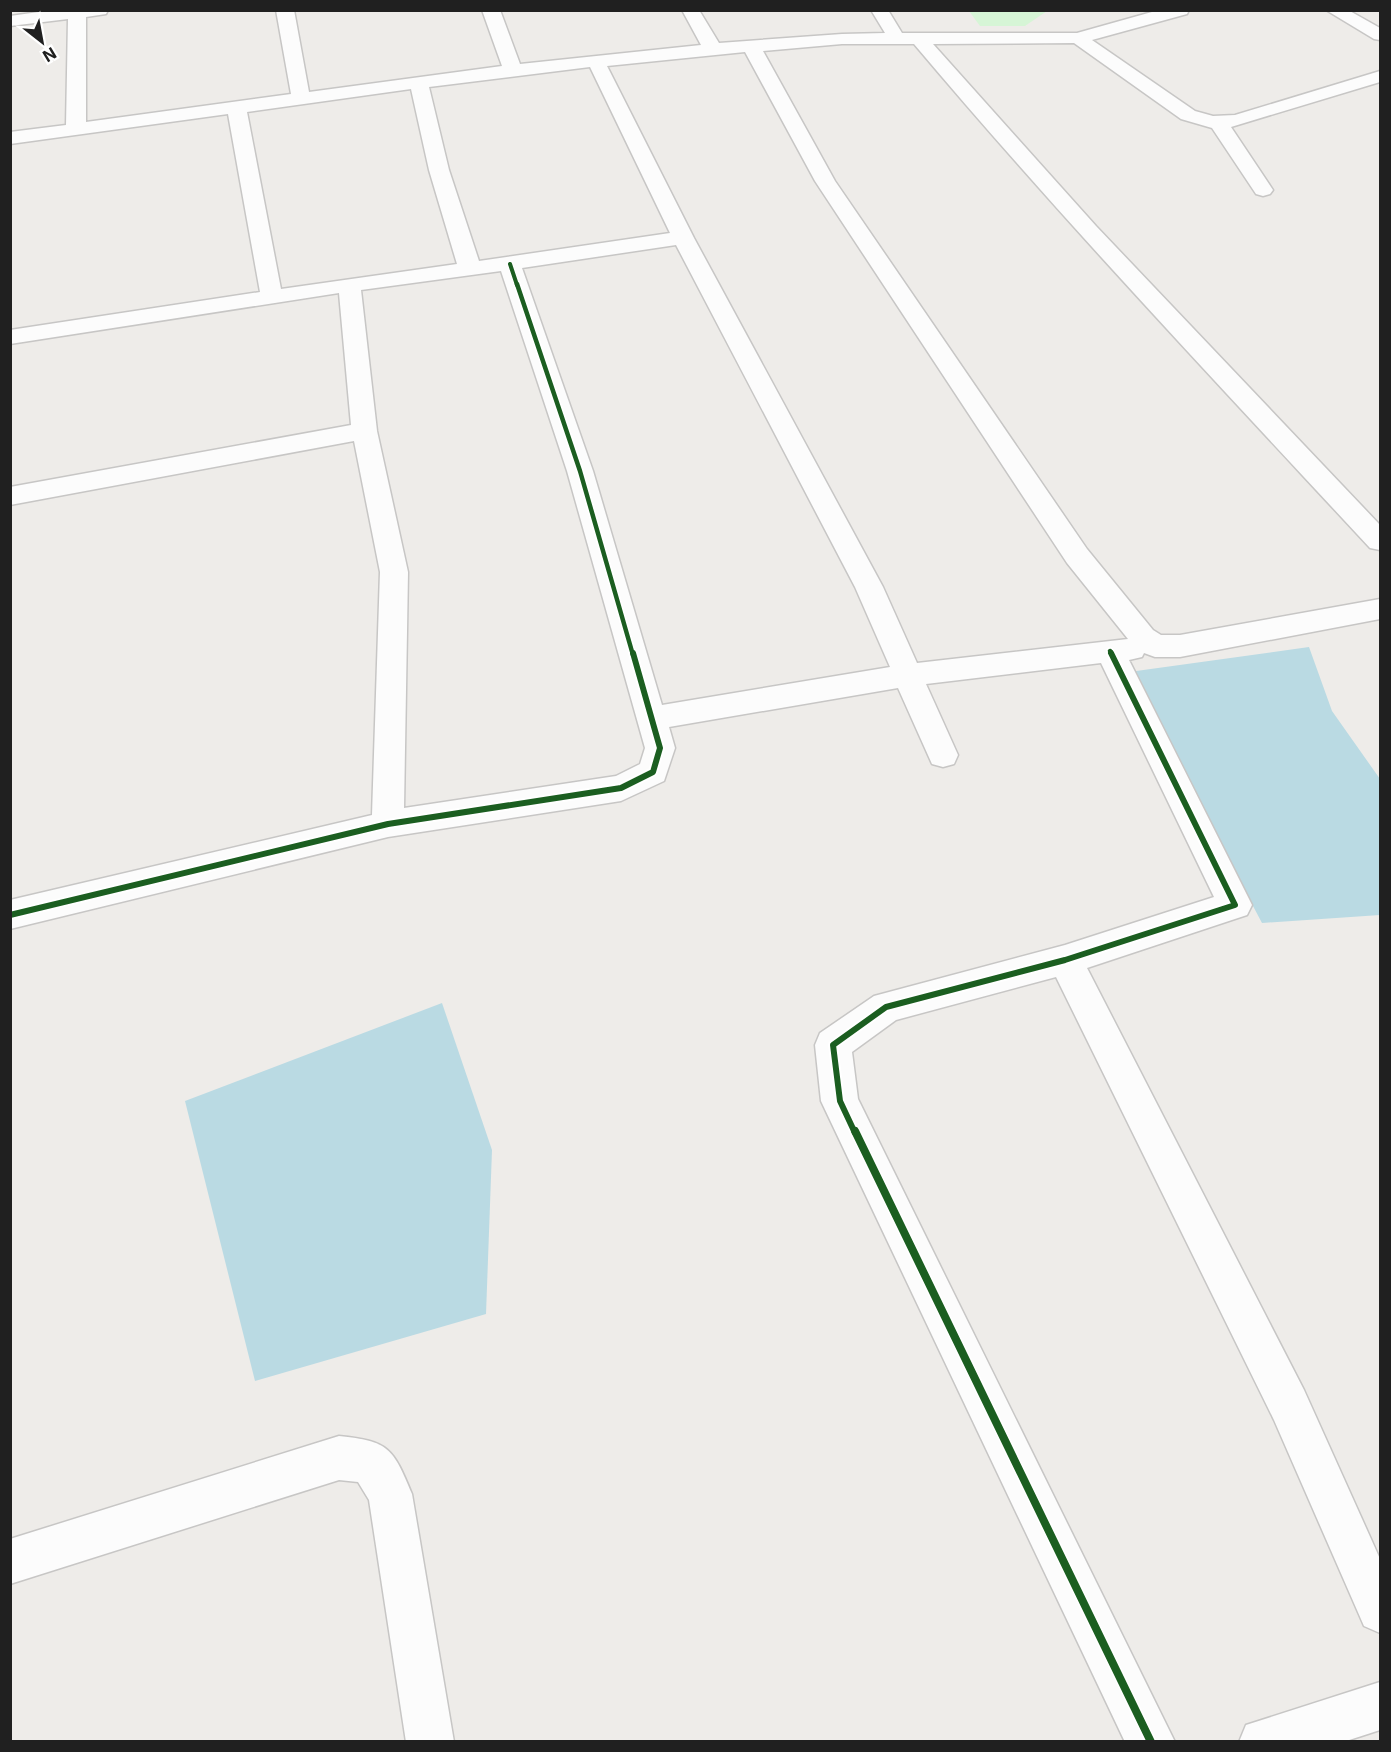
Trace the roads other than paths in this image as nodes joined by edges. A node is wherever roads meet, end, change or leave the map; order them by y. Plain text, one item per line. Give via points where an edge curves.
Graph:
1 (100, 10) edge
2 (285, 10) edge
3 (491, 10) edge
4 (690, 10) edge
5 (879, 10) edge
6 (1181, 10) edge
7 (1334, 10) edge
8 (76, 12) edge
9 (10, 21) edge
10 (1380, 35) edge
11 (1078, 38) junction
12 (908, 39) junction
13 (751, 46) junction
14 (713, 49) junction
15 (596, 61) junction
16 (513, 70) junction
17 (1380, 76) edge
18 (419, 83) junction
19 (301, 98) junction
20 (237, 108) junction
21 (1219, 124) junction
22 (76, 129) junction
23 (10, 138) edge
24 (1263, 190) dead end
25 (683, 238) junction
26 (510, 264) junction
27 (471, 269) junction
28 (349, 285) junction
29 (272, 298) junction
30 (10, 337) edge
31 (364, 431) junction
32 (10, 496) edge
33 (1380, 541) edge
34 (1380, 609) edge
35 (1155, 646) junction
36 (1110, 651) junction
37 (908, 675) junction
38 (651, 717) junction
39 (943, 754) dead end
40 (388, 824) junction
41 (10, 915) edge
42 (1065, 960) junction
43 (10, 1562) edge
44 (1380, 1611) edge
45 (1380, 1706) edge
46 (430, 1742) edge
47 (1151, 1742) edge
48 (1263, 1742) edge

1 - 8 street
2 - 19 street
3 - 16 street
4 - 14 street
5 - 12 street
6 - 11 street
7 - 10 street
8 - 9 street
8 - 22 street
11 - 12 street
11 - 21 street via 1188,115
12 - 13 street
12 - 33 street
13 - 14 street
13 - 35 street via 825,181 919,322 1077,556 1143,637
14 - 15 street
15 - 16 street
15 - 25 street
16 - 18 street
17 - 21 street
18 - 19 street
18 - 27 street via 439,170
19 - 20 street
20 - 22 street
20 - 29 street
21 - 24 street
22 - 23 street
25 - 26 street
25 - 37 street via 869,587
26 - 27 street
26 - 38 street via 580,471
27 - 28 street
28 - 29 street
28 - 31 street
29 - 30 street
31 - 32 street
31 - 40 street via 394,572
34 - 35 street via 1180,646
35 - 36 street
36 - 37 street
36 - 42 street via 1235,905
37 - 38 street
37 - 39 street
38 - 40 street via 660,748 653,772 621,788
40 - 41 street
42 - 44 street via 1289,1405
42 - 47 street via 886,1007 833,1044 840,1101
43 - 46 street via 339,1458 370,1461 390,1494
45 - 48 street

